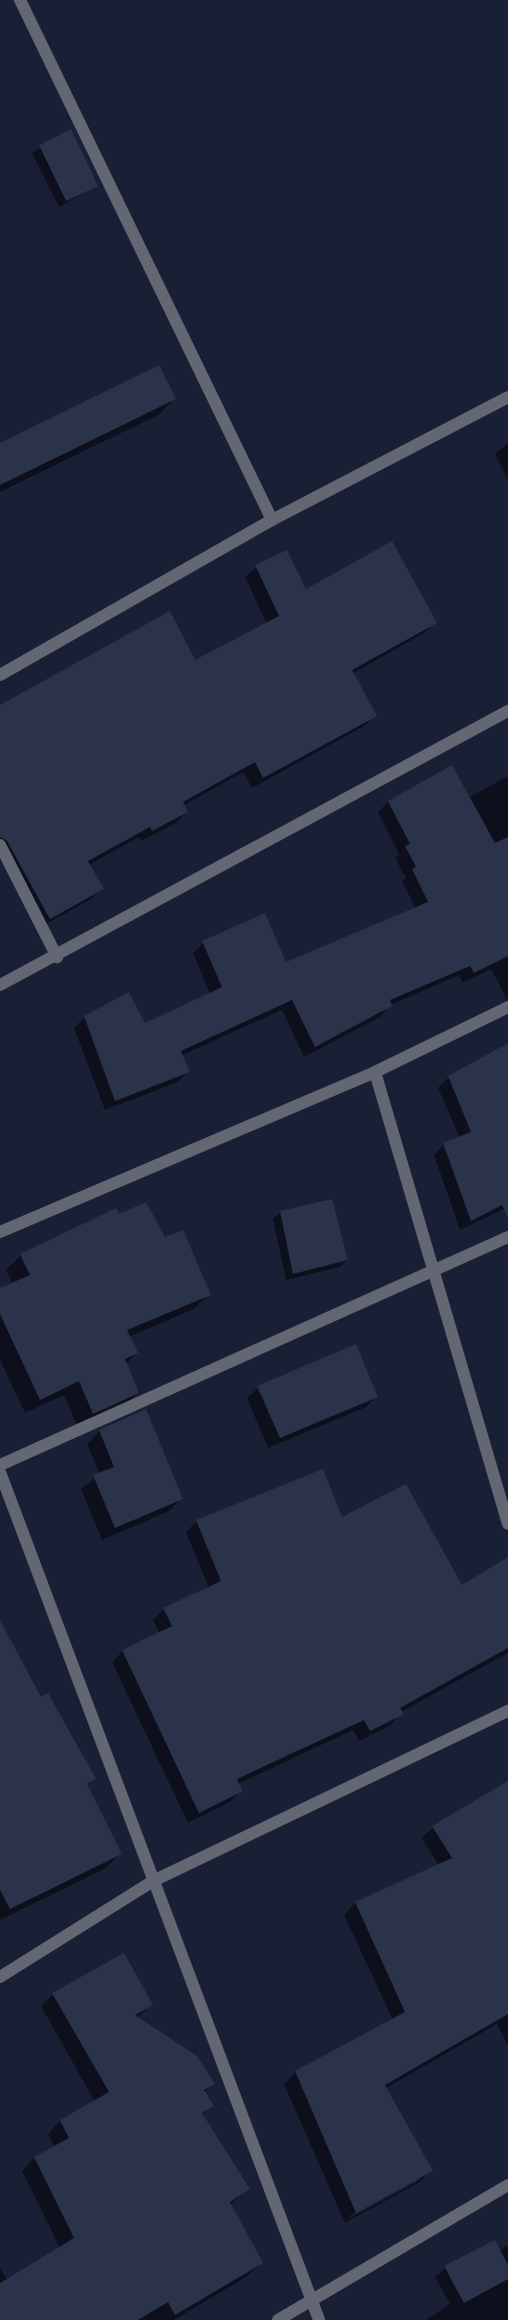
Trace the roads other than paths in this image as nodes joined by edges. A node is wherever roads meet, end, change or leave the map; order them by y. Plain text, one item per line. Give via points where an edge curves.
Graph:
1 (20, 0) edge
2 (508, 397) edge
3 (272, 520) junction
4 (0, 675) edge
5 (508, 711) edge
6 (0, 845) edge
7 (57, 957) junction
8 (0, 986) edge
9 (508, 1007) edge
10 (375, 1072) junction
11 (0, 1232) edge
12 (508, 1237) edge
13 (433, 1269) junction
14 (0, 1465) edge
15 (0, 1472) edge
16 (508, 1524) edge
17 (508, 1711) edge
18 (153, 1881) junction
19 (0, 1977) edge
20 (508, 2186) edge
21 (310, 2298) junction
22 (278, 2320) edge
23 (319, 2320) edge

1 - 3 street
2 - 3 street
3 - 4 street
5 - 7 street
6 - 7 street
7 - 8 street
9 - 10 street
10 - 11 street
10 - 13 street
12 - 13 street
13 - 14 street
13 - 16 street
15 - 18 street
17 - 18 street
18 - 19 street
18 - 21 street
20 - 21 street
21 - 22 street
21 - 23 street

